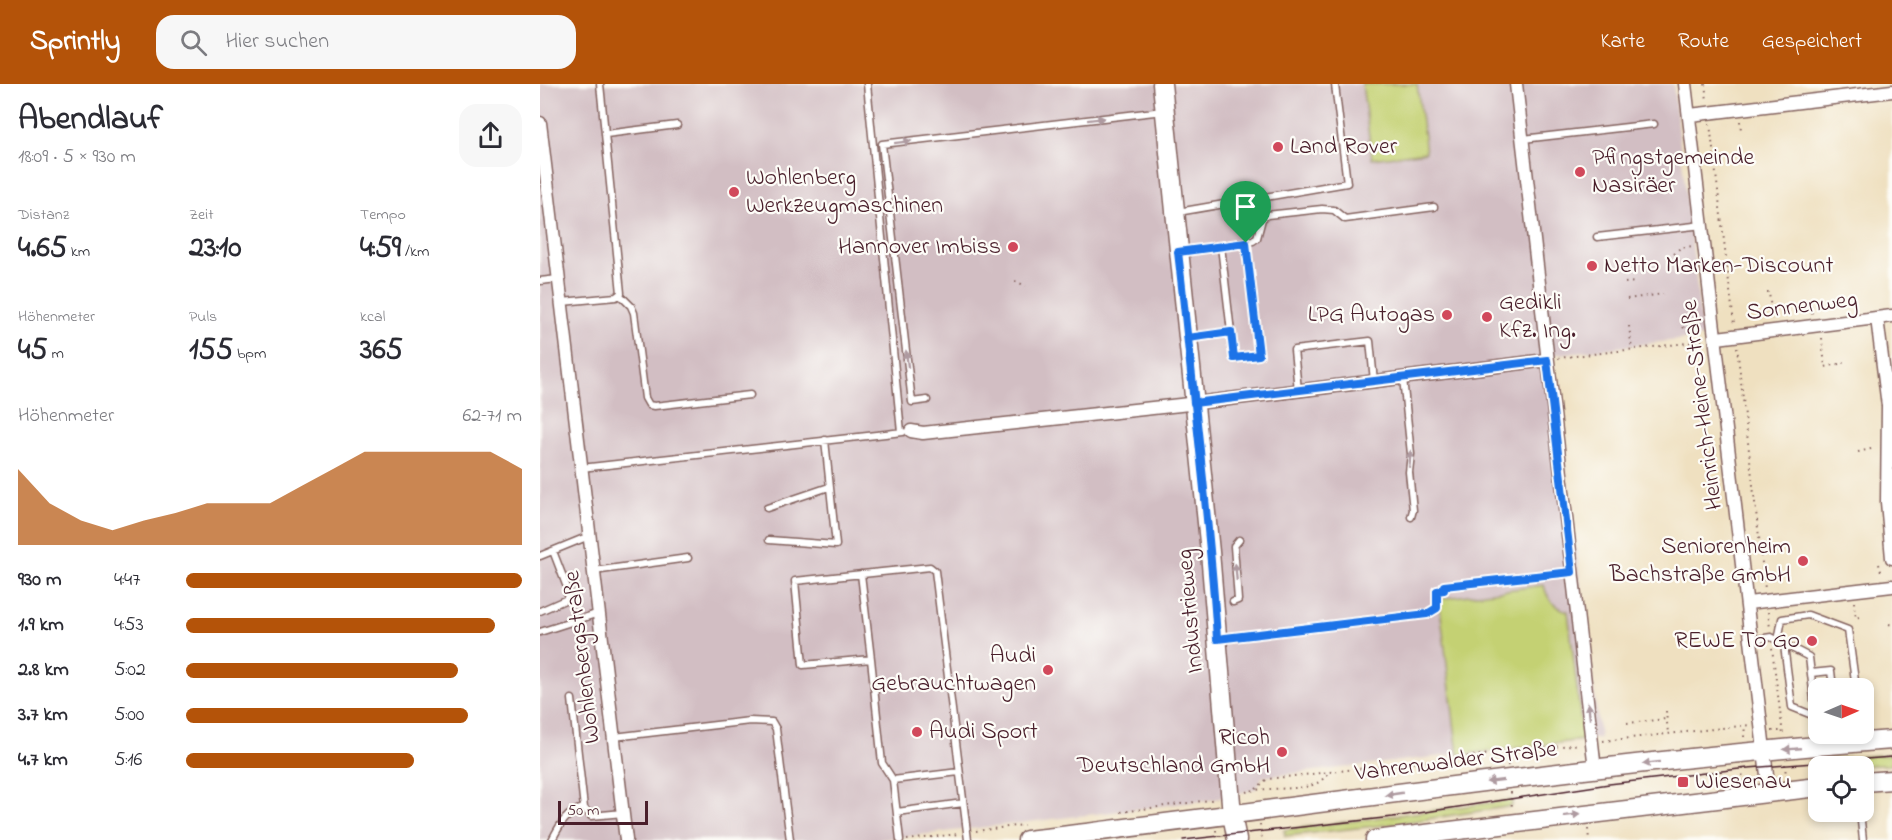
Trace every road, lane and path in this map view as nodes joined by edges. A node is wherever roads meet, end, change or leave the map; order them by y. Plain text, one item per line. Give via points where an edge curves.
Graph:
1 (600, 84) edge
2 (867, 84) edge
3 (1162, 84) edge
4 (1516, 84) edge
5 (1685, 84) edge
6 (1335, 85) edge
7 (1892, 91) edge
8 (1164, 111) junction
9 (1689, 115) junction
10 (1739, 117) dead end
11 (540, 123) edge
12 (677, 124) dead end
13 (1654, 124) dead end
14 (1741, 130) dead end
15 (606, 134) junction
16 (1523, 139) junction
17 (1434, 207) dead end
18 (1174, 212) junction
19 (1703, 225) junction
20 (1597, 237) dead end
21 (1246, 243) junction
22 (1698, 245) dead end
23 (1221, 246) junction
24 (1178, 252) junction
25 (1674, 254) dead end
26 (559, 279) junction
27 (1016, 280) dead end
28 (540, 281) edge
29 (1635, 282) dead end
30 (1625, 283) dead end
31 (1026, 286) dead end
32 (1767, 292) dead end
33 (1662, 294) dead end
34 (620, 295) junction
35 (1627, 299) dead end
36 (1854, 301) dead end
37 (561, 302) junction
38 (1811, 306) dead end
39 (1855, 311) dead end
40 (1812, 316) dead end
41 (1892, 316) edge
42 (1877, 318) junction
43 (1772, 320) dead end
44 (1629, 326) dead end
45 (1683, 327) dead end
46 (1231, 332) junction
47 (1188, 338) junction
48 (1822, 338) dead end
49 (1712, 340) junction
50 (1698, 342) junction
51 (1632, 350) junction
52 (1738, 359) dead end
53 (1547, 360) junction
54 (1720, 361) junction
55 (1844, 363) dead end
56 (1403, 377) junction
57 (1374, 381) junction
58 (1298, 390) junction
59 (750, 395) dead end
60 (927, 400) dead end
61 (1194, 403) junction
62 (906, 432) junction
63 (825, 440) junction
64 (1879, 448) dead end
65 (1858, 452) dead end
66 (581, 468) junction
67 (830, 487) junction
68 (767, 508) dead end
69 (1411, 517) dead end
70 (589, 535) junction
71 (769, 540) dead end
72 (1239, 540) dead end
73 (553, 551) junction
74 (540, 556) edge
75 (688, 558) dead end
76 (1892, 558) edge
77 (1879, 564) dead end
78 (1881, 570) dead end
79 (594, 571) junction
80 (861, 574) junction
81 (1573, 578) junction
82 (1892, 586) edge
83 (1854, 599) dead end
84 (1767, 601) junction
85 (1233, 602) dead end
86 (1748, 603) junction
87 (540, 611) edge
88 (598, 613) junction
89 (1427, 614) joint
90 (1858, 617) dead end
91 (540, 632) edge
92 (1771, 637) junction
93 (1217, 639) junction
94 (1753, 640) junction
95 (1778, 641) junction
96 (1784, 645) junction
97 (871, 659) junction
98 (1811, 673) junction
99 (1812, 678) edge
100 (1832, 678) edge
101 (1855, 678) edge
102 (572, 699) dead end
103 (1666, 711) dead end
104 (1808, 714) edge
105 (1666, 718) junction
106 (1626, 723) dead end
107 (1737, 727) dead end
108 (1668, 734) junction
109 (1874, 736) edge
110 (614, 737) junction
111 (1889, 741) edge
112 (1592, 743) junction
113 (1784, 750) junction
114 (1765, 752) junction
115 (1506, 753) junction
116 (1743, 765) dead end
117 (1595, 769) junction
118 (959, 772) junction
119 (1329, 774) junction
120 (1509, 779) junction
121 (893, 780) junction
122 (1892, 780) edge
123 (1742, 781) dead end
124 (1874, 781) edge
125 (1808, 788) edge
126 (1778, 791) junction
127 (963, 803) junction
128 (584, 808) junction
129 (897, 812) junction
130 (623, 813) junction
131 (1232, 815) junction
132 (1861, 822) edge
133 (1514, 823) junction
134 (1588, 832) dead end
135 (552, 840) edge
136 (626, 840) edge
137 (790, 840) edge
138 (900, 840) edge
139 (968, 840) edge
140 (1027, 840) edge
141 (1237, 840) edge
142 (1376, 840) edge
143 (1589, 840) edge
144 (1863, 840) edge

1 - 15 lane
2 - 62 lane
3 - 8 main road, Industrieweg
4 - 16 street
5 - 9 street, Heinrich-Heine-Straße
6 - 18 lane via 1347,183
7 - 9 street
8 - 18 main road, Industrieweg
60 -> 8 lane via 912,402 882,144
9 - 19 street, Heinrich-Heine-Straße
10 - 14 path
11 - 26 street, Wohlenbergstraße
12 - 15 lane
13 - 16 lane
15 - 34 lane
16 - 53 street
17 - 21 lane via 1345,219 1334,210 1322,209 1268,215 1262,219 1257,238
18 - 24 main road, Industrieweg
19 - 20 lane
19 - 49 street, Heinrich-Heine-Straße
21 - 23 lane
21 - 46 lane via 1259,355 1234,358
22 - 25 path via 1680,248
23 - 24 lane
23 - 46 lane
24 - 47 main road, Industrieweg
26 - 28 lane
26 - 37 street, Wohlenbergstraße
27 - 31 path
29 - 30 path
32 - 43 path
33 - 35 path
34 - 37 lane
34 - 59 lane via 634,313 649,405
36 - 39 path
37 - 66 street, Wohlenbergstraße
38 - 40 path
41 - 42 street, Sonnenweg
42 - 49 street, Sonnenweg
42 - 76 street via 1888,406 1887,502
44 - 51 path
45 - 50 path
46 - 47 lane
47 - 61 main road, Industrieweg
48 - 55 path via 1825,367
49 - 50 path
49 - 54 street, Heinrich-Heine-Straße
50 - 51 path
51 - 53 path
52 - 54 path
53 - 56 street
53 - 81 street
54 - 86 street, Heinrich-Heine-Straße
56 - 57 street
69 -> 56 lane via 1412,454
57 - 58 street
57 - 58 lane via 1370,341 1294,350
58 - 61 street
61 - 62 street
61 - 93 main road, Industrieweg
62 - 63 lane
63 - 66 lane
63 - 67 lane
64 - 65 path
66 - 70 street, Wohlenbergstraße
67 - 68 lane
67 - 71 lane via 836,545
70 - 73 lane
70 - 79 street, Wohlenbergstraße
85 -> 72 lane via 1238,600 1234,546
73 - 74 lane
73 - 87 lane via 568,590 567,599
75 - 79 lane
77 - 78 path
79 - 88 street, Wohlenbergstraße
80 - 97 lane
80 - 97 lane via 795,581 803,665
80 - 118 lane via 930,567 935,571
81 - 89 path via 1444,586 1444,590 1437,591 1437,608
112 -> 81 street
82 - 84 street
83 - 90 path
84 - 86 street
84 - 92 path
86 - 94 street, Heinrich-Heine-Straße
88 - 91 lane
88 - 110 street, Wohlenbergstraße
89 - 93 lane
92 - 94 lane
92 - 95 lane
92 - 113 path
93 - 131 main road, Industrieweg
94 - 114 street, Heinrich-Heine-Straße
95 - 96 lane
95 - 101 lane via 1782,619 1808,615 1848,630
96 - 98 lane via 1809,657
96 - 104 lane via 1792,708
97 - 121 lane via 882,763
98 - 99 lane
98 - 100 lane via 1831,671
102 - 128 lane
103 - 105 path
105 - 106 path
105 - 108 path
107 - 108 path
108 - 112 path
109 - 111 lane
110 - 130 street, Wohlenbergstraße
110 - 137 lane via 750,721 772,722
111 -> 113 main road, Vahrenwalder Straße
112 - 115 path
112 - 117 street
113 - 114 main road, Vahrenwalder Straße
113 - 126 path
114 -> 117 main road, Vahrenwalder Straße
114 - 126 street, Heinrich-Heine-Straße
115 - 119 path
115 - 120 path
116 - 123 path
117 - 120 main road, Vahrenwalder Straße
118 - 121 lane
118 - 127 lane
119 - 119 path via 1316,784 1256,789 1267,779 1322,771
120 -> 131 main road, Vahrenwalder Straße
120 - 133 path
121 - 129 lane
122 - 124 main road
125 - 126 main road
133 -> 126 main road
127 - 129 lane
127 - 139 lane
128 - 130 lane via 591,816
128 - 135 lane via 571,812
129 - 138 lane
130 - 136 street, Wohlenbergstraße
131 - 140 main road, Vahrenwalder Straße
131 - 141 main road, Industrieweg
132 - 144 lane
133 - 142 main road
134 - 143 path

